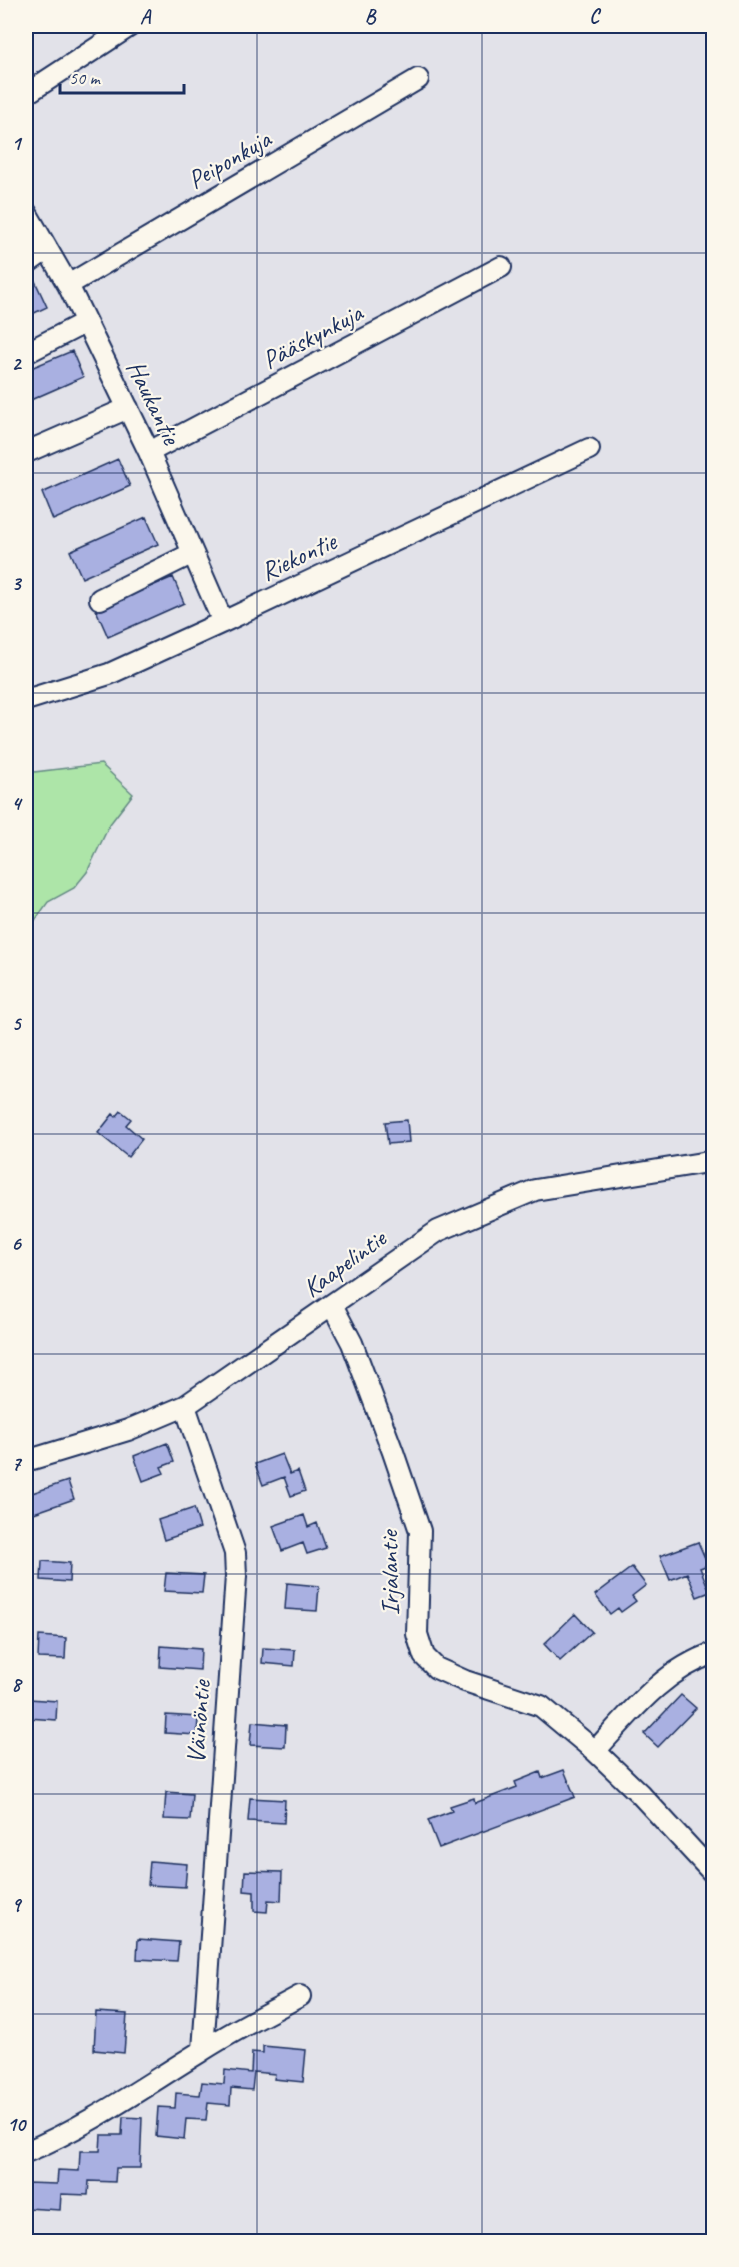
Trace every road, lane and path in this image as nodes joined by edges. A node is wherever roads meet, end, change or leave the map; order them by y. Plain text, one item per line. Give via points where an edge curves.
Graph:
1 (130, 26) edge
2 (418, 79) dead end
3 (26, 94) edge
4 (26, 212) edge
5 (47, 249) junction
6 (26, 264) edge
7 (501, 267) dead end
8 (68, 285) junction
9 (86, 322) junction
10 (26, 353) edge
11 (128, 408) junction
12 (589, 448) dead end
13 (29, 451) dead end
14 (149, 452) junction
15 (193, 553) junction
16 (100, 599) dead end
17 (223, 622) junction
18 (26, 700) edge
19 (714, 1161) edge
20 (332, 1305) junction
21 (185, 1406) junction
22 (26, 1461) edge
23 (714, 1653) edge
24 (595, 1751) junction
25 (714, 1874) edge
26 (300, 1996) dead end
27 (203, 2050) junction
28 (26, 2152) edge

1 - 3 street
2 - 8 street, Peiponkuja
4 - 5 street, Haukantie
5 - 6 street
5 - 8 street, Haukantie
7 - 14 street, Pääskynkuja
8 - 9 street, Haukantie
9 - 10 street
9 - 11 street, Haukantie
11 - 13 street
11 - 14 street, Haukantie
12 - 17 street, Riekontie
14 - 15 street, Haukantie
15 - 16 street
15 - 17 street, Haukantie
17 - 18 street, Riekontie via 109,674
19 - 20 street, Kaapelintie via 535,1190 438,1231
20 - 21 street, Kaapelintie
20 - 24 street, Irjalantie via 352,1343 420,1530 417,1634 424,1656 436,1668 465,1682 541,1706
21 - 22 street, Kaapelintie via 128,1430
21 - 27 street, Väinöntie via 235,1553
23 - 24 street via 663,1680
24 - 25 street, Irjalantie
26 - 27 street
27 - 28 street via 130,2097

